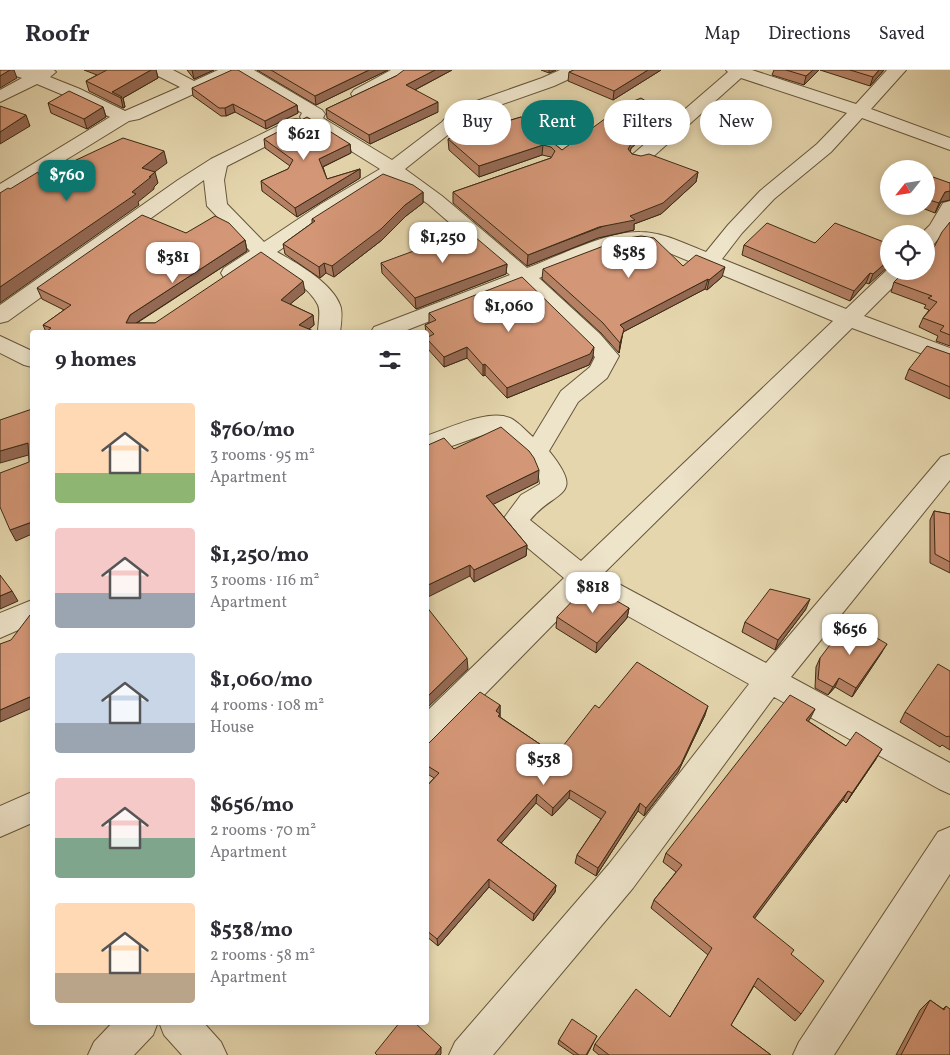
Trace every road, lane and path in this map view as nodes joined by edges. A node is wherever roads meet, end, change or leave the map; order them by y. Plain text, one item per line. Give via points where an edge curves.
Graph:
1 (16, 70) edge
2 (160, 70) edge
3 (232, 70) edge
4 (242, 70) edge
5 (404, 70) edge
6 (574, 70) edge
7 (738, 70) edge
8 (897, 70) edge
9 (43, 74) edge
10 (193, 87) junction
11 (0, 97) edge
12 (326, 110) junction
13 (860, 111) junction
14 (123, 117) junction
15 (950, 144) edge
16 (639, 160) edge
17 (218, 163) junction
18 (393, 169) junction
19 (0, 192) edge
20 (950, 207) edge
21 (935, 231) edge
22 (264, 253) junction
23 (710, 261) junction
24 (524, 276) junction
25 (888, 280) edge
26 (214, 285) edge
27 (0, 316) edge
28 (847, 318) junction
29 (330, 330) edge
30 (387, 330) edge
31 (0, 343) edge
32 (950, 356) edge
33 (30, 359) edge
34 (429, 445) edge
35 (535, 452) junction
36 (950, 463) edge
37 (582, 577) junction
38 (30, 613) edge
39 (0, 626) edge
40 (769, 681) junction
41 (429, 730) edge
42 (950, 779) edge
43 (30, 808) edge
44 (0, 822) edge
45 (950, 843) edge
46 (137, 1025) edge
47 (180, 1025) edge
48 (107, 1055) edge
49 (208, 1055) edge
50 (468, 1055) edge
51 (812, 1055) edge

1 - 9 street
2 - 10 street
3 - 10 street
4 - 12 street
5 - 12 street
6 - 18 street via 471,109
7 - 13 street
7 - 16 street
8 - 13 street
9 - 11 street
9 - 14 street
10 - 14 street via 133,116
12 - 17 street
12 - 18 street
13 - 15 street
13 - 23 street via 824,148 767,195 735,228
14 - 19 street
17 - 22 street via 214,180 217,206
17 - 27 street
18 - 22 street via 328,208
18 - 24 street via 444,197
20 - 21 street
22 - 26 street
22 - 29 street via 316,287 330,306
23 - 24 street via 660,241 640,238 616,241
23 - 28 street
24 - 30 street
24 - 35 street via 607,356 599,372 569,397
25 - 28 street
28 - 32 street
28 - 37 street
31 - 33 street
34 - 35 street via 484,425 503,425
35 - 37 street via 553,474 553,488 530,502 514,522
36 - 40 street
37 - 40 street
37 - 41 street
38 - 39 street
40 - 42 street
40 - 50 street via 621,876
43 - 44 street
45 - 51 street
46 - 48 street
47 - 49 street

